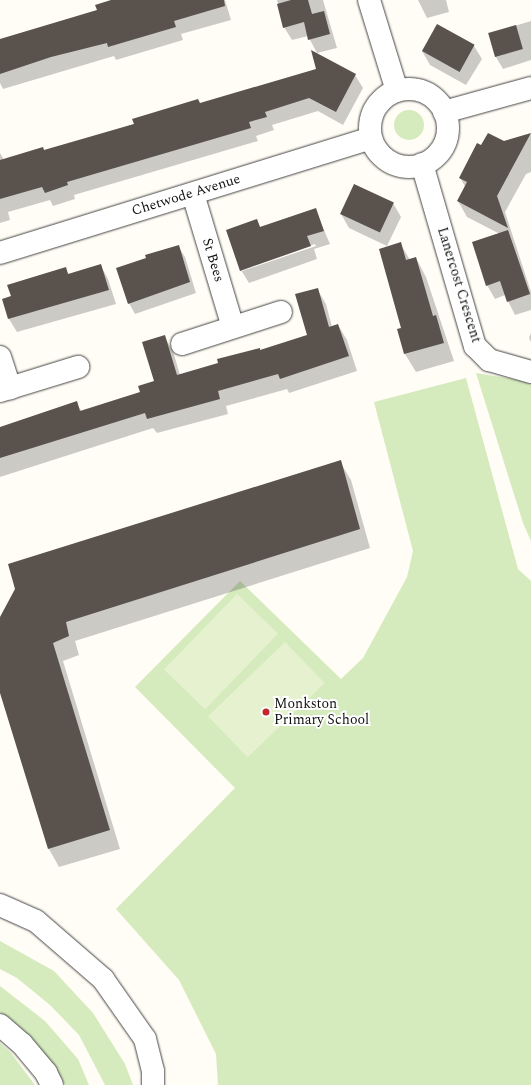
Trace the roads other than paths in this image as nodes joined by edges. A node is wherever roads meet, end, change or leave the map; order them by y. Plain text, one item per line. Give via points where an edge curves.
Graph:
1 (369, 0) edge
2 (531, 88) edge
3 (397, 91) junction
4 (444, 112) junction
5 (371, 138) junction
6 (422, 164) junction
7 (193, 194) junction
8 (0, 253) edge
9 (281, 312) dead end
10 (234, 327) junction
11 (182, 344) dead end
12 (0, 357) edge
13 (78, 367) dead end
14 (531, 372) edge
15 (5, 389) edge
16 (0, 905) edge
17 (0, 1025) edge
18 (52, 1085) edge
19 (153, 1085) edge

1 - 3 street
2 - 4 street
3 - 4 street via 408,89 430,95
3 - 5 street via 378,104 372,114
4 - 6 street via 447,124 446,137 433,158
5 - 6 street via 385,159 397,165 410,167
5 - 7 street, Chetwode Avenue
6 - 14 street, Lanercost Crescent via 475,346 489,360 506,367
7 - 8 street, Chetwode Avenue
7 - 10 street, St Bees
9 - 10 street
10 - 11 street
12 - 15 street
13 - 15 street
16 - 19 street via 36,921 103,979 145,1038 153,1071
17 - 18 street via 22,1044 46,1073

